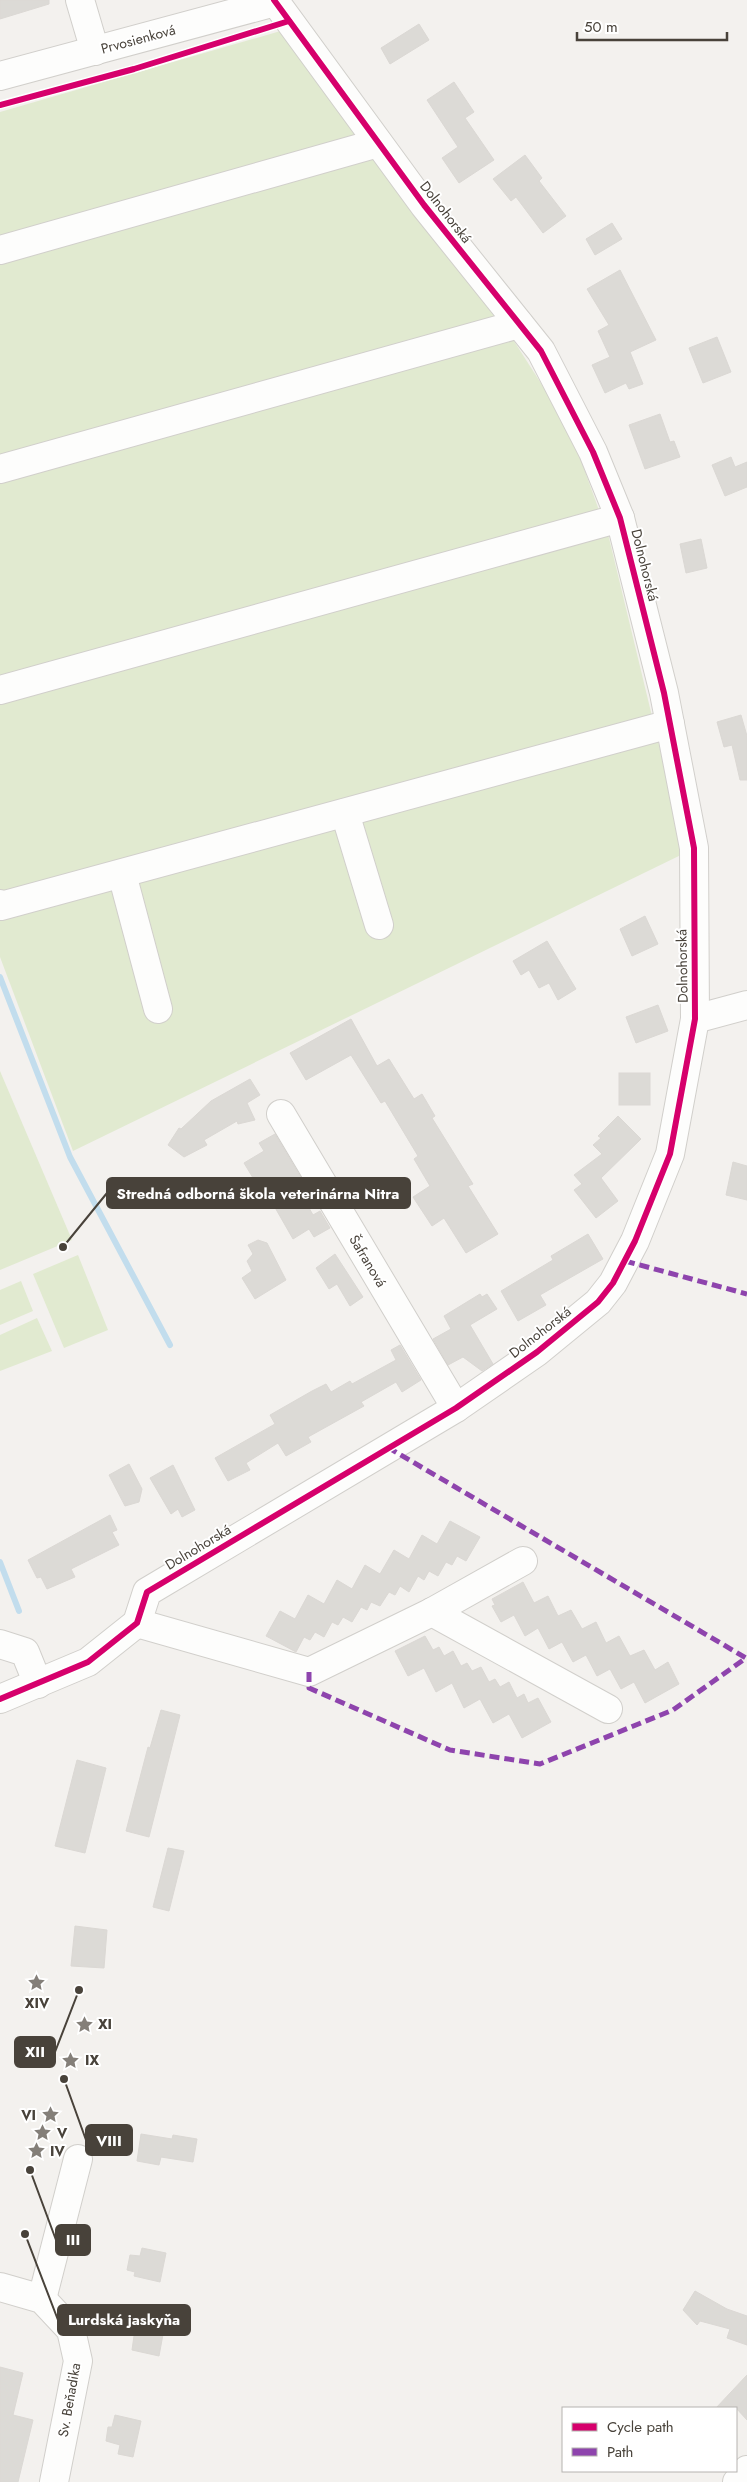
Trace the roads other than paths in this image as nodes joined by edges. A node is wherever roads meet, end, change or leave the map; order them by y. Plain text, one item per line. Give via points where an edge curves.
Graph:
1 (80, 0) edge
2 (275, 1) edge
3 (95, 51) junction
4 (0, 76) edge
5 (378, 143) junction
6 (0, 250) edge
7 (519, 324) junction
8 (0, 470) edge
9 (620, 518) junction
10 (0, 690) edge
11 (670, 724) junction
12 (345, 813) junction
13 (122, 874) junction
14 (0, 904) edge
15 (380, 925) dead end
16 (747, 1005) edge
17 (158, 1010) dead end
18 (695, 1019) junction
19 (281, 1114) dead end
20 (456, 1408) junction
21 (523, 1561) dead end
22 (432, 1612) junction
23 (137, 1623) junction
24 (0, 1644) edge
25 (38, 1684) junction
26 (0, 1699) edge
27 (608, 1709) dead end
28 (78, 2159) dead end
29 (0, 2287) edge
30 (42, 2299) junction
31 (747, 2470) edge
32 (54, 2482) edge
33 (737, 2482) edge

1 - 3 street
2 - 3 street, Prvosienková
2 - 5 street, Dolnohorská
3 - 4 street, Prvosienková
5 - 6 street
5 - 7 street, Dolnohorská
7 - 8 street
7 - 9 street, Dolnohorská via 541,351 592,452
9 - 10 street
9 - 11 street, Dolnohorská
11 - 12 street
11 - 18 street, Dolnohorská via 694,848
12 - 13 street
12 - 15 street
13 - 14 street
13 - 17 street
16 - 18 street
18 - 20 street, Dolnohorská via 670,1154 635,1241 613,1283 598,1302 537,1352
19 - 20 street, Šafranová
20 - 23 street, Dolnohorská via 147,1592
21 - 22 street
22 - 23 street via 309,1672
22 - 27 street
23 - 25 street via 88,1662
24 - 25 street via 25,1652
25 - 26 street
28 - 30 street
29 - 30 street, Sv. Beňadika
30 - 32 street, Sv. Beňadika via 72,2330 78,2361
31 - 33 street

